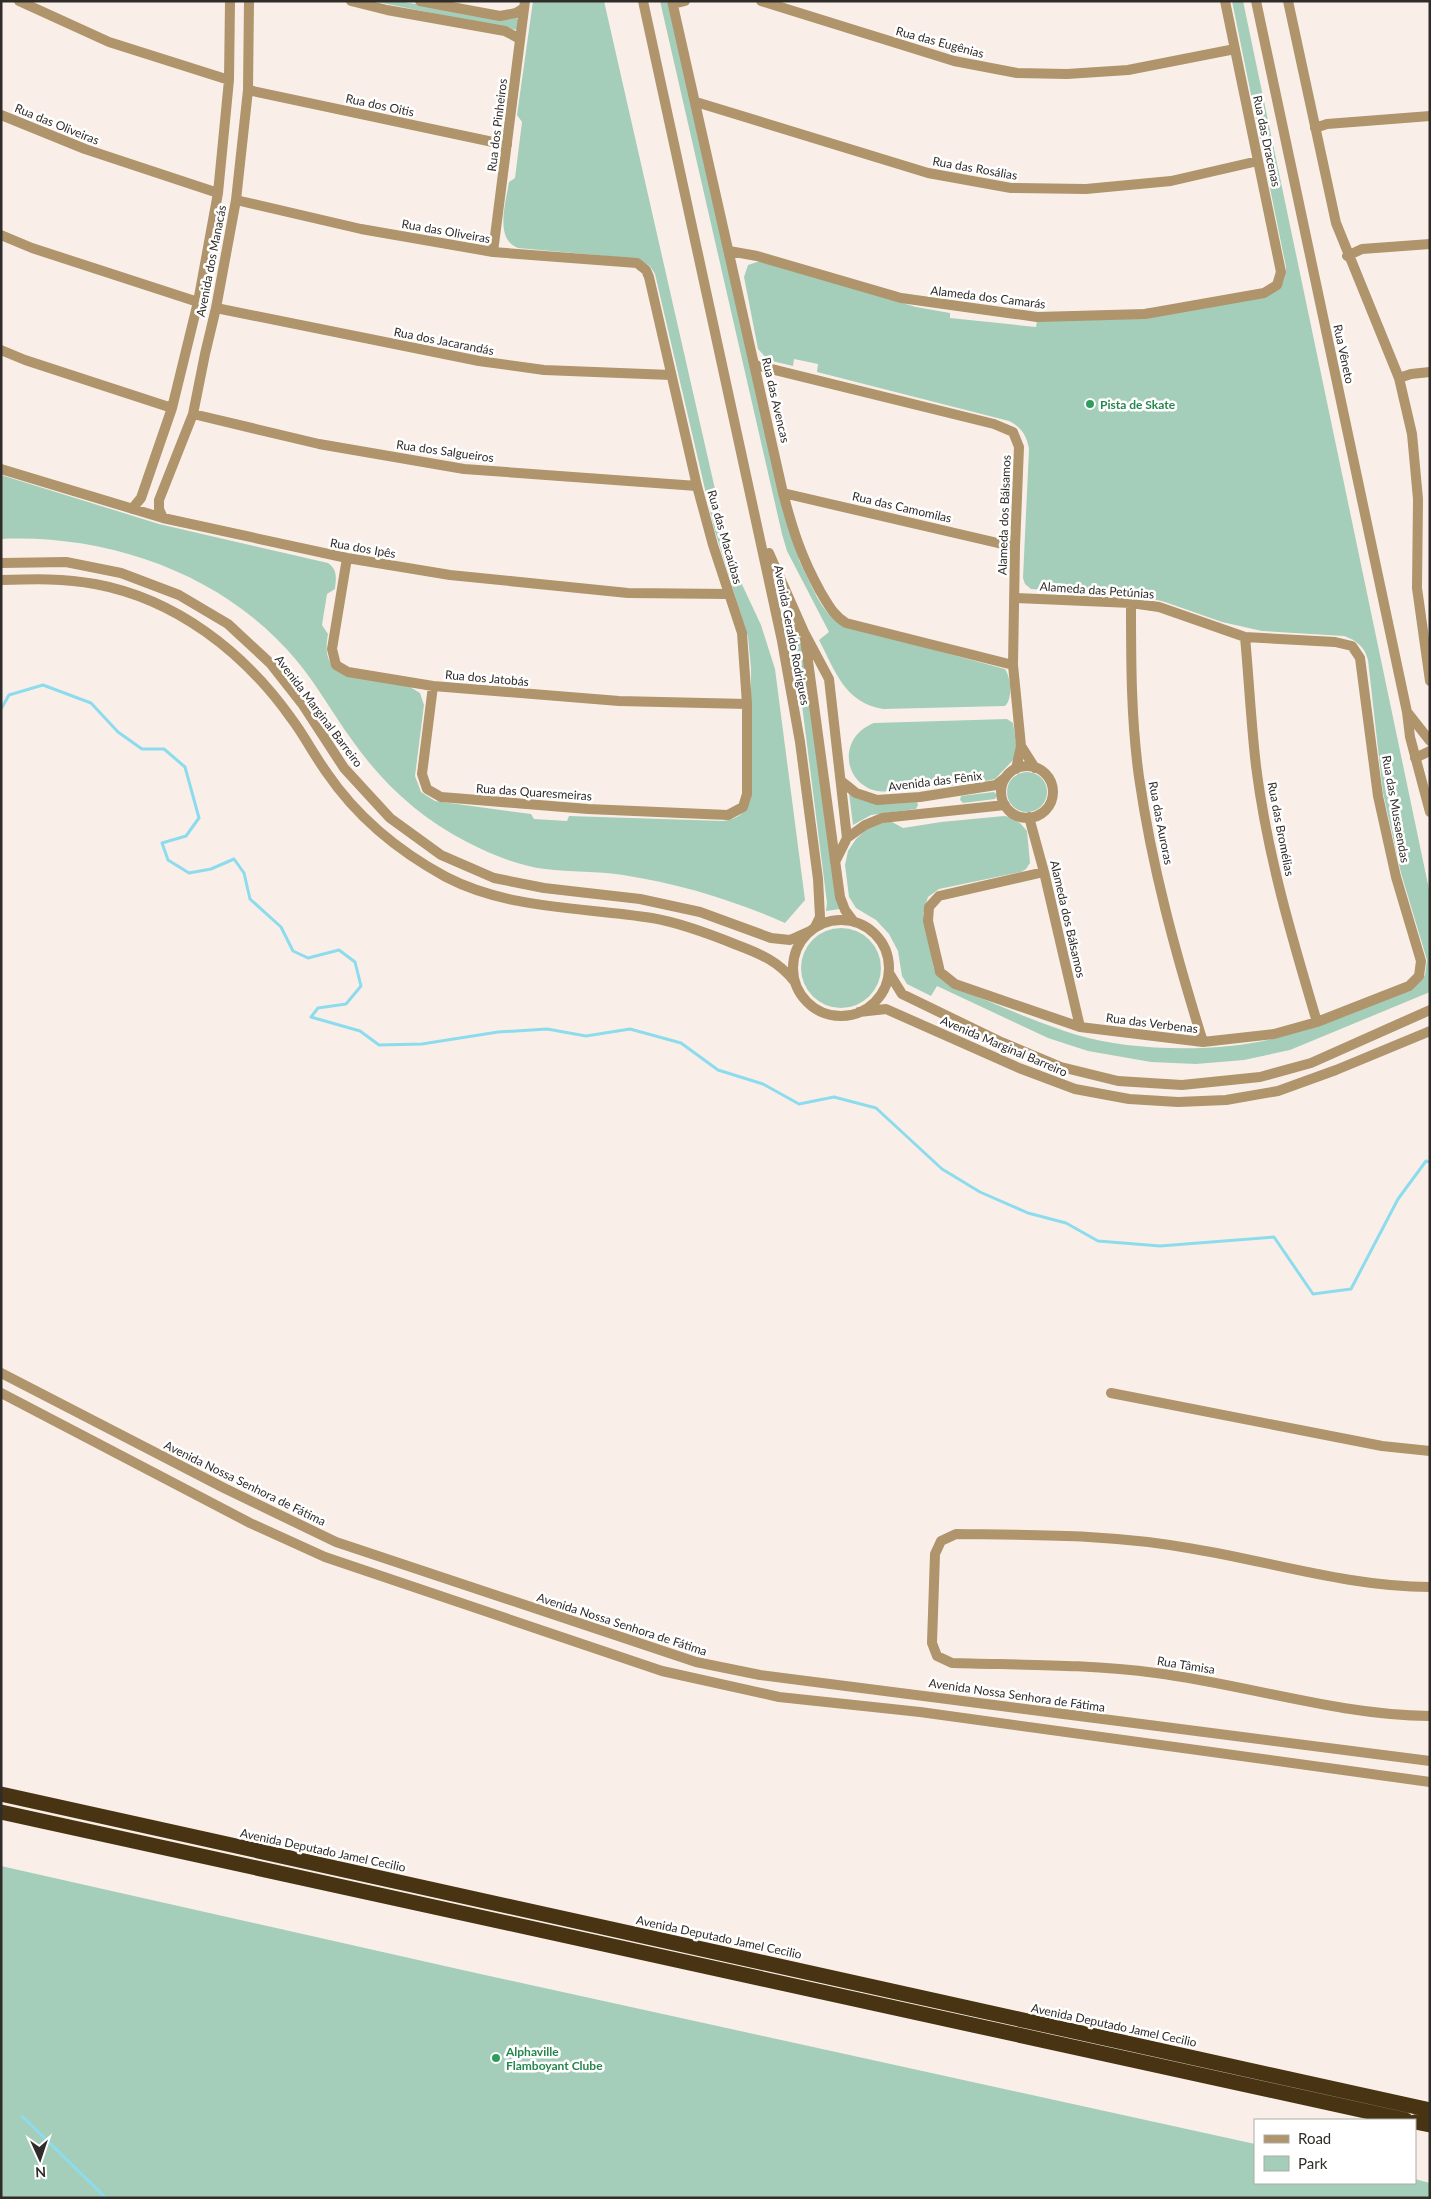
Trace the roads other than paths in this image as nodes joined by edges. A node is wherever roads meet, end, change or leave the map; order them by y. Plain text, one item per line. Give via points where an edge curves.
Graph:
1 (19, 1) edge
2 (230, 1) edge
3 (250, 1) edge
4 (351, 1) edge
5 (420, 1) edge
6 (643, 1) edge
7 (685, 1) edge
8 (761, 1) edge
9 (1225, 1) edge
10 (1256, 1) edge
11 (1288, 1) edge
12 (672, 3) edge
13 (524, 5) edge
14 (520, 39) junction
15 (1235, 50) junction
16 (229, 80) junction
17 (248, 90) junction
18 (696, 102) junction
19 (1, 114) edge
20 (1430, 116) edge
21 (1314, 128) junction
22 (224, 134) junction
23 (242, 138) junction
24 (507, 145) junction
25 (1258, 161) junction
26 (218, 194) junction
27 (236, 200) junction
28 (1, 235) edge
29 (1430, 244) edge
30 (208, 248) junction
31 (729, 251) junction
32 (226, 252) junction
33 (493, 252) junction
34 (1347, 256) junction
35 (649, 277) joint
36 (1277, 285) joint
37 (198, 302) junction
38 (216, 308) junction
39 (1, 350) edge
40 (186, 351) junction
41 (205, 354) junction
42 (755, 365) junction
43 (1430, 372) edge
44 (671, 375) junction
45 (1398, 378) junction
46 (172, 408) junction
47 (193, 414) junction
48 (1, 469) edge
49 (697, 486) junction
50 (784, 493) junction
51 (751, 494) junction
52 (1418, 499) junction
53 (1430, 499) edge
54 (132, 509) junction
55 (163, 518) junction
56 (1015, 547) junction
57 (346, 558) junction
58 (1, 562) edge
59 (1, 580) edge
60 (729, 594) junction
61 (1014, 598) junction
62 (1130, 603) junction
63 (1425, 628) edge
64 (804, 632) junction
65 (1245, 637) junction
66 (782, 642) junction
67 (1352, 646) joint
68 (1013, 665) junction
69 (1430, 681) edge
70 (433, 686) junction
71 (747, 704) junction
72 (1407, 712) junction
73 (1430, 741) edge
74 (1021, 746) junction
75 (1430, 751) edge
76 (1415, 758) junction
77 (1035, 768) junction
78 (1016, 769) junction
79 (1005, 778) junction
80 (841, 781) junction
81 (956, 792) junction
82 (920, 797) junction
83 (1005, 805) junction
84 (743, 806) joint
85 (958, 810) junction
86 (1430, 812) edge
87 (922, 814) junction
88 (1029, 818) junction
89 (847, 838) junction
90 (835, 862) junction
91 (1044, 872) junction
92 (854, 922) junction
93 (812, 929) junction
94 (889, 973) junction
95 (1418, 976) joint
96 (795, 982) junction
97 (1430, 1010) edge
98 (859, 1012) junction
99 (1317, 1022) junction
100 (1080, 1026) junction
101 (1430, 1031) edge
102 (1203, 1042) junction
103 (1, 1373) edge
104 (1, 1393) edge
105 (1111, 1393) dead end
106 (1430, 1451) edge
107 (170, 1460) junction
108 (162, 1476) junction
109 (1430, 1587) edge
110 (1430, 1716) edge
111 (1430, 1761) edge
112 (1430, 1782) edge
113 (1, 1794) edge
114 (1, 1812) edge
115 (1430, 2110) edge
116 (1401, 2119) edge
117 (1416, 2122) edge
118 (1430, 2125) edge

1 - 16 street via 109,42
2 - 16 street, Avenida dos Manacás
3 - 17 street, Avenida dos Manacás
4 - 14 street via 505,31
5 - 13 street via 500,16 516,14
6 - 51 street
7 - 12 street
8 - 15 street, Rua das Eugênias via 954,62 1017,73 1128,70
9 - 15 street, Rua das Dracenas
10 - 72 street, Rua Vêneto
11 - 21 street
12 - 18 street, Rua das Avencas
13 - 14 street, Rua dos Pinheiros
14 - 24 street, Rua dos Pinheiros
15 - 25 street, Rua das Dracenas
16 - 22 street, Avenida dos Manacás
17 - 23 street, Avenida dos Manacás
17 - 24 street, Rua dos Oitis
18 - 25 street, Rua das Rosálias via 928,173 1011,188 1086,189 1171,181
18 - 31 street, Rua das Avencas
19 - 26 street, Rua das Oliveiras via 85,149
20 - 21 street via 1327,124
21 - 34 street via 1336,224
22 - 23 street via 232,140
22 - 26 street, Avenida dos Manacás
23 - 27 street, Avenida dos Manacás
24 - 33 street, Rua dos Pinheiros
25 - 36 street, Rua das Dracenas via 1281,272
26 - 30 street, Avenida dos Manacás
27 - 32 street, Avenida dos Manacás
27 - 33 street, Rua das Oliveiras via 361,229
28 - 37 street
29 - 34 street via 1362,249
30 - 32 street via 217,247
30 - 37 street, Avenida dos Manacás
31 - 36 street, Alameda dos Camarás via 757,256 901,298 1037,317 1146,314 1264,293
31 - 42 street, Rua das Avencas
32 - 38 street, Avenida dos Manacás
33 - 35 street, Rua das Oliveiras via 637,263
34 - 45 street
35 - 44 street, Rua das Macaúbas
37 - 40 street, Avenida dos Manacás
38 - 41 street, Avenida dos Manacás
38 - 44 street, Rua dos Jacarandás via 479,361 544,370
39 - 46 street
40 - 41 street via 194,356
40 - 46 street, Avenida dos Manacás
41 - 47 street, Avenida dos Manacás
42 - 50 street, Rua das Avencas
42 - 56 street, Alameda dos Bálsamos via 994,424 1013,432 1020,448
43 - 45 street
44 - 49 street, Rua das Macaúbas
45 - 52 street via 1412,434
46 - 54 street, Avenida dos Manacás via 141,498
47 - 49 street, Rua dos Salgueiros via 319,444 464,469
47 - 55 street, Avenida dos Manacás via 159,500
48 - 54 street, Rua dos Ipês
49 - 60 street, Rua das Macaúbas
50 - 56 street, Rua das Camomilas
50 - 68 street, Rua das Avencas via 804,562 834,616 846,623
51 - 64 street, Avenida Geraldo Rodrigues via 772,562
51 - 66 street, Avenida Geraldo Rodrigues
52 - 53 street
52 - 63 street via 1417,588
54 - 55 street, Rua dos Ipês
55 - 57 street, Rua dos Ipês
56 - 61 street, Alameda dos Bálsamos
57 - 60 street, Rua dos Ipês via 450,575 628,593
57 - 70 street, Rua dos Jatobás via 332,649 336,665 348,672
58 - 93 street, Avenida Marginal Barreiro via 66,562 121,573 179,595 228,624 270,663 303,705 344,768 390,818 441,855 494,878 544,888 640,899 700,912 771,938 790,940
59 - 96 street via 52,579 133,593 220,640 261,680 292,718 328,775 361,814 406,854 448,878 495,896 546,907 654,919 711,934 762,955 784,968
60 - 71 street, Rua das Macaúbas via 742,633
61 - 62 street, Alameda das Petúnias
61 - 68 street, Alameda dos Bálsamos
62 - 65 street, Alameda das Petúnias via 1159,607
62 - 102 street, Rua das Auroras via 1131,690 1139,777 1172,942
63 - 69 street
64 - 66 street via 792,630
64 - 80 street, Avenida Geraldo Rodrigues via 829,679
64 - 90 street, Avenida Geraldo Rodrigues
65 - 67 street, Alameda das Petúnias via 1335,642
65 - 99 street, Rua das Bromélias via 1256,767 1269,840 1285,913
66 - 93 street, Avenida Geraldo Rodrigues via 800,742 818,879 820,917
67 - 95 street, Rua das Mussaendas via 1360,658 1378,796 1396,877 1421,961
68 - 74 street, Alameda dos Bálsamos
70 - 71 street, Rua dos Jatobás via 619,701
70 - 84 street, Rua das Quaresmeiras via 422,774 428,789 441,797 588,809 728,815
71 - 84 street, Rua das Macaúbas via 747,794
72 - 73 street, Rua Vêneto
72 - 76 street, Rua Vêneto
74 - 77 street, Alameda dos Bálsamos
74 - 78 street, Alameda dos Bálsamos
75 - 76 street
76 - 86 street, Rua Vêneto
77 - 78 street
77 - 88 street, Alameda dos Bálsamos via 1051,782 1052,797 1044,811
78 - 79 street
79 - 81 street, Avenida das Fênix via 996,785
79 - 83 street via 1001,792
80 - 82 street, Avenida das Fênix via 856,793 877,800
80 - 89 street, Avenida Geraldo Rodrigues
81 - 82 street, Avenida das Fênix
81 - 85 street
82 - 87 street
83 - 85 street
83 - 88 street via 1015,815
85 - 87 street
87 - 89 street via 882,818
88 - 91 street, Alameda dos Bálsamos
89 - 90 street
90 - 92 street, Avenida Geraldo Rodrigues via 840,897
91 - 100 street, Alameda dos Bálsamos
91 - 100 street, Rua das Verbenas via 939,896 929,907 928,921 940,972 954,984
92 - 93 street via 834,921
92 - 94 street via 869,929 881,941 888,956
93 - 96 street via 794,954
94 - 97 street, Avenida Marginal Barreiro via 902,994 1052,1063 1118,1080 1182,1085 1260,1077 1311,1062
94 - 98 street via 880,996
95 - 99 street, Rua das Verbenas via 1409,986
96 - 98 street via 813,1007 828,1014 844,1016
98 - 101 street, Avenida Marginal Barreiro via 886,1009 1075,1089 1129,1099 1178,1102 1226,1100 1278,1091
99 - 102 street, Rua das Verbenas via 1274,1034
100 - 102 street, Rua das Verbenas
103 - 107 street, Avenida Nossa Senhora de Fátima
104 - 108 street
105 - 106 street via 1382,1446
107 - 108 street
107 - 111 street, Avenida Nossa Senhora de Fátima via 336,1542 696,1662 760,1675
108 - 112 street via 250,1523 324,1557 662,1671 779,1697 920,1712
109 - 110 street, Rua Tâmisa via 1353,1580 1141,1541 1092,1536 956,1534 941,1541 935,1554 932,1643 937,1656 952,1663 1107,1667 1201,1680 1318,1704
113 - 115 highway, Avenida Deputado Jamel Cecilio
114 - 116 highway
117 - 118 highway

